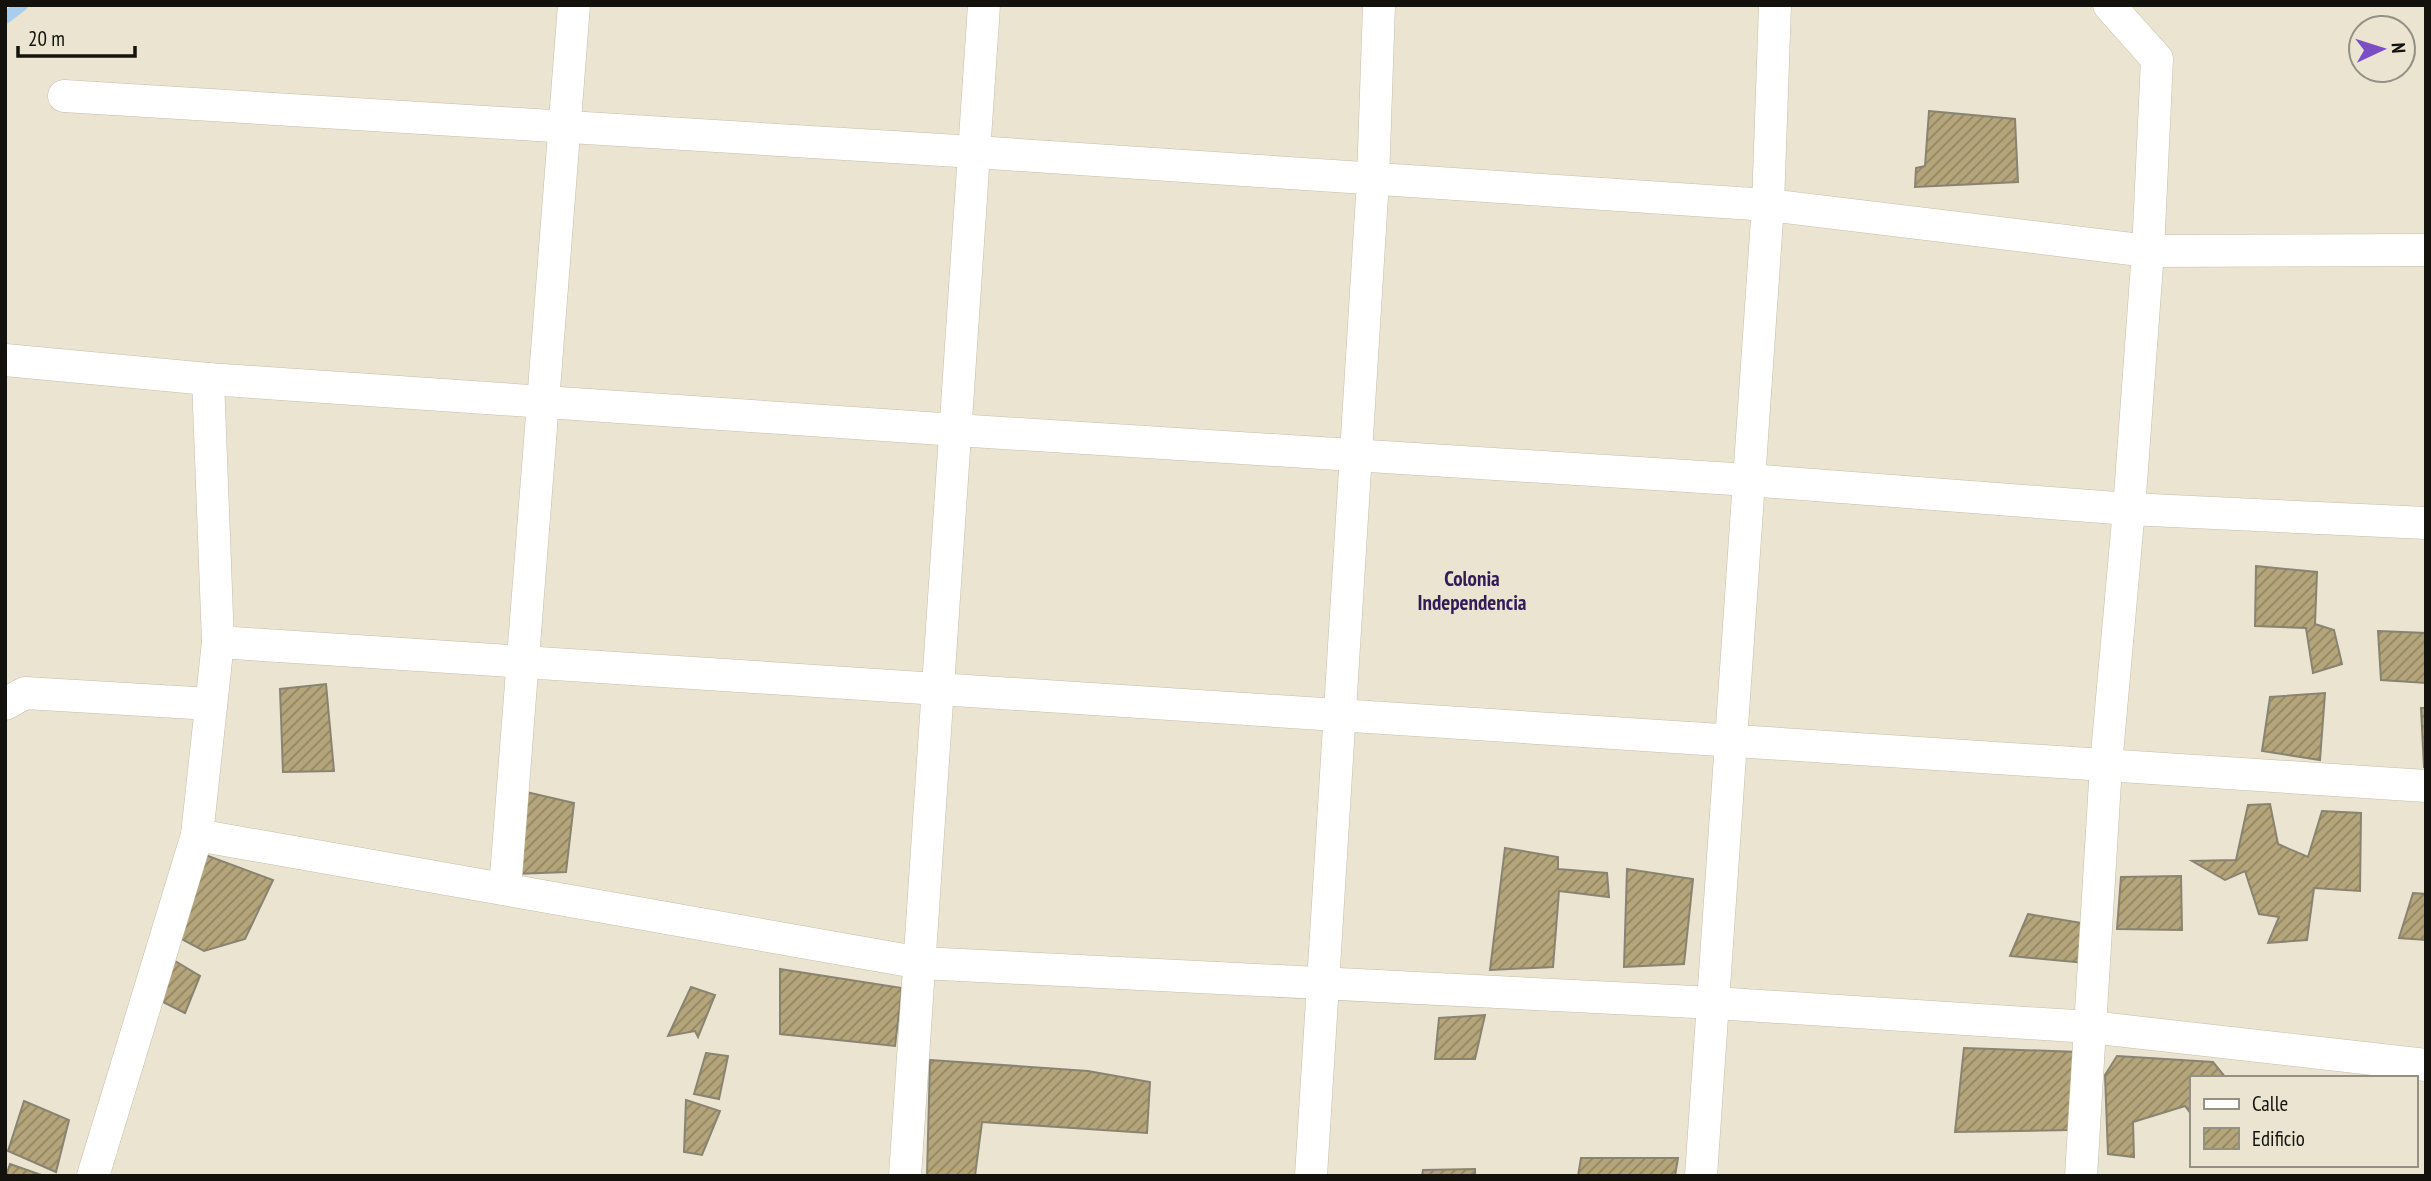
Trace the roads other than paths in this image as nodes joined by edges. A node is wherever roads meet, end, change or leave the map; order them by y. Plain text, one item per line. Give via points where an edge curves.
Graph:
1 (574, 5) edge
2 (984, 5) edge
3 (1378, 5) edge
4 (1775, 5) edge
5 (2109, 5) edge
6 (64, 96) dead end
7 (564, 128) junction
8 (975, 152) junction
9 (1373, 180) junction
10 (1768, 205) junction
11 (2426, 250) edge
12 (2148, 251) junction
13 (5, 360) edge
14 (208, 379) junction
15 (542, 402) junction
16 (956, 430) junction
17 (1356, 455) junction
18 (1749, 480) junction
19 (2129, 509) junction
20 (2426, 523) edge
21 (218, 642) junction
22 (523, 662) junction
23 (939, 689) junction
24 (5, 704) edge
25 (211, 704) junction
26 (1340, 715) junction
27 (1731, 740) junction
28 (2106, 765) junction
29 (2426, 786) edge
30 (197, 835) junction
31 (505, 889) junction
32 (921, 963) junction
33 (1323, 983) junction
34 (1714, 1003) junction
35 (2090, 1027) junction
36 (2426, 1065) edge
37 (93, 1176) edge
38 (905, 1176) edge
39 (1311, 1176) edge
40 (1701, 1176) edge
41 (2081, 1176) edge

1 - 7 street
2 - 8 street
3 - 9 street
4 - 10 street
5 - 12 street via 2157,60
6 - 7 street
7 - 8 street
7 - 15 street
8 - 9 street
8 - 16 street
9 - 10 street
9 - 17 street
10 - 12 street
10 - 18 street
11 - 12 street
12 - 19 street
13 - 14 street
14 - 15 street
14 - 21 street
15 - 16 street
15 - 22 street
16 - 17 street
16 - 23 street
17 - 18 street
17 - 26 street
18 - 19 street
18 - 27 street
19 - 20 street
19 - 28 street
21 - 22 street
21 - 25 street
22 - 23 street
22 - 31 street
23 - 26 street
23 - 32 street
24 - 25 street via 25,693
25 - 30 street
26 - 27 street
26 - 33 street
27 - 28 street
27 - 34 street
28 - 29 street
28 - 35 street
30 - 31 street
30 - 37 street
31 - 32 street
32 - 33 street
32 - 38 street
33 - 34 street
33 - 39 street
34 - 35 street
34 - 40 street
35 - 36 street
35 - 41 street

